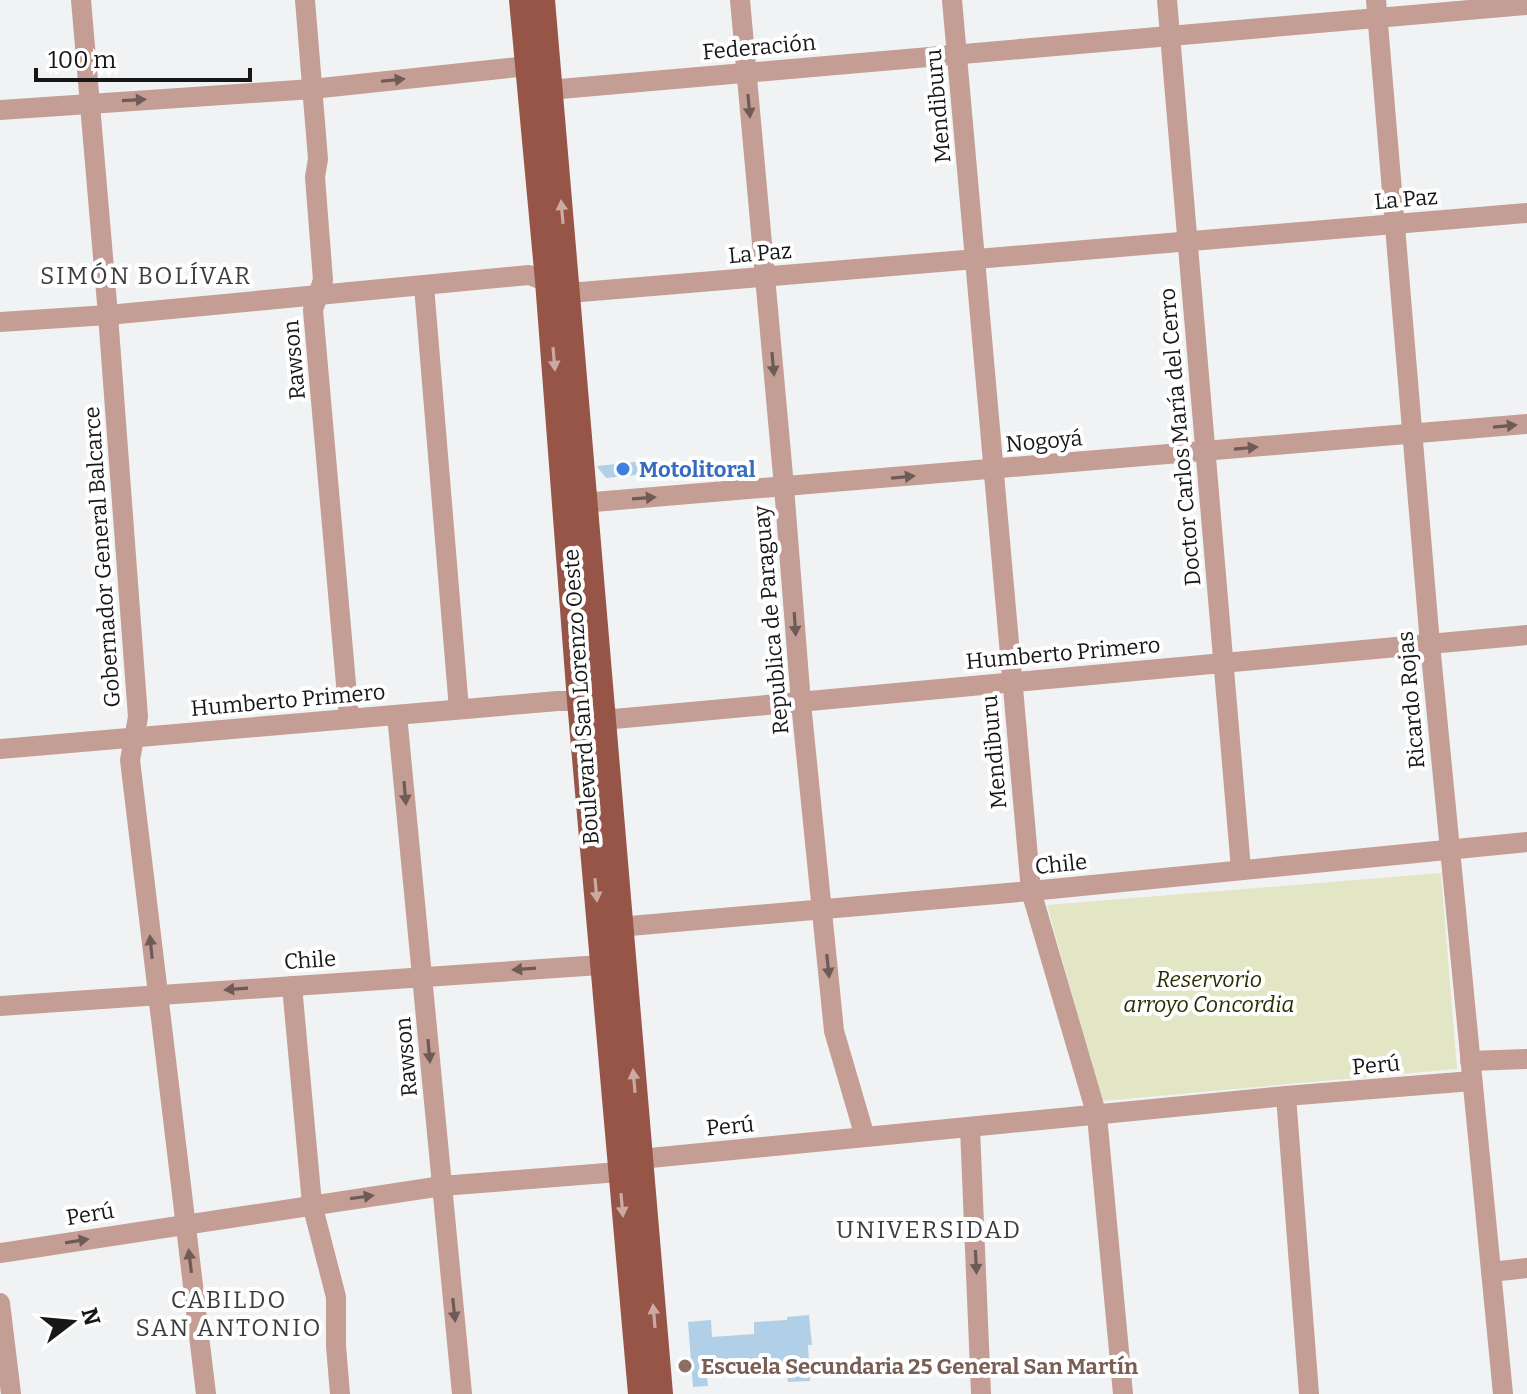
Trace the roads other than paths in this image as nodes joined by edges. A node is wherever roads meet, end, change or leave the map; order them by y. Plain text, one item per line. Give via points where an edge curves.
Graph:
1 (81, 0) edge
2 (305, 0) edge
3 (521, 0) edge
4 (543, 0) edge
5 (740, 0) edge
6 (952, 0) edge
7 (1167, 0) edge
8 (1527, 5) edge
9 (1377, 9) edge
10 (1170, 36) junction
11 (957, 54) junction
12 (526, 71) junction
13 (746, 73) junction
14 (550, 86) junction
15 (312, 89) junction
16 (90, 102) junction
17 (0, 110) edge
18 (1527, 213) edge
19 (1395, 223) junction
20 (1188, 242) junction
21 (976, 258) junction
22 (765, 276) junction
23 (424, 286) junction
24 (558, 286) junction
25 (318, 296) junction
26 (108, 315) junction
27 (0, 322) edge
28 (1527, 424) edge
29 (1413, 434) junction
30 (1204, 452) junction
31 (993, 469) junction
32 (784, 487) junction
33 (577, 504) junction
34 (1527, 635) edge
35 (1430, 644) junction
36 (1223, 663) junction
37 (1011, 682) junction
38 (579, 701) junction
39 (801, 703) junction
40 (459, 709) junction
41 (397, 715) junction
42 (603, 715) junction
43 (349, 718) junction
44 (134, 738) junction
45 (0, 749) edge
46 (1527, 842) edge
47 (1450, 850) junction
48 (1241, 869) junction
49 (1031, 891) junction
50 (822, 911) junction
51 (610, 928) junction
52 (612, 964) junction
53 (422, 976) junction
54 (292, 986) junction
55 (157, 995) junction
56 (0, 1006) edge
57 (1527, 1059) edge
58 (1471, 1071) junction
59 (1286, 1096) junction
60 (1097, 1116) junction
61 (970, 1128) junction
62 (865, 1137) junction
63 (640, 1159) junction
64 (619, 1172) junction
65 (442, 1186) junction
66 (312, 1204) junction
67 (185, 1224) junction
68 (0, 1253) edge
69 (1527, 1268) edge
70 (1491, 1272) junction
71 (0, 1303) edge
72 (11, 1394) edge
73 (206, 1394) edge
74 (340, 1394) edge
75 (462, 1394) edge
76 (640, 1394) edge
77 (661, 1394) edge
78 (981, 1394) edge
79 (1123, 1394) edge
80 (1309, 1394) edge
81 (1503, 1394) edge

1 - 16 street, Gobernador General Balcarce
2 - 15 street, Rawson
3 - 12 main road, Boulevard San Lorenzo Oeste
4 - 14 main road, Boulevard San Lorenzo Oeste
5 - 13 street, Republica de Paraguay
6 - 11 street, Mendiburu
7 - 10 street, Doctor Carlos María del Cerro
8 - 9 street, Federación
9 - 10 street, Federación
9 - 19 street, Ricardo Rojas
10 - 11 street, Federación
10 - 20 street, Doctor Carlos María del Cerro
11 - 13 street, Federación
11 - 21 street, Mendiburu
12 - 14 street
15 -> 12 street via 518,67
12 - 24 main road, Boulevard San Lorenzo Oeste
13 - 14 street, Federación
13 -> 22 street, Republica de Paraguay
24 -> 14 main road, Boulevard San Lorenzo Oeste
16 -> 15 street
15 - 25 street, Rawson via 323,280
16 - 17 street
16 - 26 street, Gobernador General Balcarce
18 - 19 street, La Paz
19 - 20 street, La Paz
19 - 29 street, Ricardo Rojas
20 - 21 street, La Paz
20 - 30 street, Doctor Carlos María del Cerro
21 - 22 street, La Paz
21 - 31 street, Mendiburu
22 - 24 street, La Paz via 581,292
22 -> 32 street, Republica de Paraguay
23 - 24 street, La Paz via 529,275
23 - 25 street, La Paz
23 - 40 street
24 - 33 main road, Boulevard San Lorenzo Oeste
25 - 26 street, La Paz
25 - 43 street, Rawson via 313,310
26 - 27 street, La Paz
26 - 44 street, Gobernador General Balcarce via 138,717
29 -> 28 street, Nogoyá
30 -> 29 street, Nogoyá
29 - 35 street, Ricardo Rojas
30 - 31 street, Nogoyá
30 - 36 street, Doctor Carlos María del Cerro
32 -> 31 street, Nogoyá
31 - 37 street, Mendiburu
33 -> 32 street, Nogoyá
32 -> 39 street, Republica de Paraguay
33 - 38 main road, Boulevard San Lorenzo Oeste
33 - 42 main road, Boulevard San Lorenzo Oeste
34 - 35 street, Humberto Primero
35 - 36 street, Humberto Primero
35 - 47 street, Ricardo Rojas
36 - 37 street, Humberto Primero
36 - 48 street, Doctor Carlos María del Cerro
37 - 39 street, Humberto Primero
37 - 49 street, Mendiburu
38 - 40 street, Humberto Primero
38 - 42 street
38 -> 51 main road, Boulevard San Lorenzo Oeste
39 - 42 street, Humberto Primero via 614,719
39 - 50 street, Republica de Paraguay
40 - 41 street, Humberto Primero
41 - 43 street, Humberto Primero
41 -> 53 street, Rawson
42 - 51 main road, Boulevard San Lorenzo Oeste
43 - 44 street, Humberto Primero
44 - 45 street, Humberto Primero
55 -> 44 street, Gobernador General Balcarce via 130,760
46 - 47 street, Chile
47 - 48 street, Chile
47 - 58 street, Ricardo Rojas
48 - 49 street, Chile
49 - 50 street, Chile
49 - 60 street, Mendiburu
50 - 51 street, Chile
50 -> 62 street, Republica de Paraguay via 834,1031
51 - 52 main road, Boulevard San Lorenzo Oeste
52 -> 53 street, Chile
63 -> 52 main road, Boulevard San Lorenzo Oeste
52 - 64 main road, Boulevard San Lorenzo Oeste
53 - 54 street, Chile
53 -> 65 street, Rawson
54 -> 55 street, Chile
54 - 66 street
55 - 56 street, Chile
55 - 67 street, Gobernador General Balcarce
57 - 58 street, Perú
58 - 59 street, Perú
58 - 70 street, Ricardo Rojas
59 - 60 street, Perú
59 - 80 street
60 - 61 street, Perú
60 - 79 street, Mendiburu
61 - 62 street, Perú
61 -> 78 street
62 - 63 street, Perú
63 - 64 street, Perú
77 -> 63 main road, Boulevard San Lorenzo Oeste
64 - 65 street, Perú
64 -> 76 main road, Boulevard San Lorenzo Oeste
66 -> 65 street, Perú
65 -> 75 street, Rawson
66 - 67 street, Perú
66 - 74 street via 336,1297
68 -> 67 street, Perú
73 -> 67 street, Gobernador General Balcarce
69 - 70 street
70 - 81 street, Ricardo Rojas
71 - 72 street

